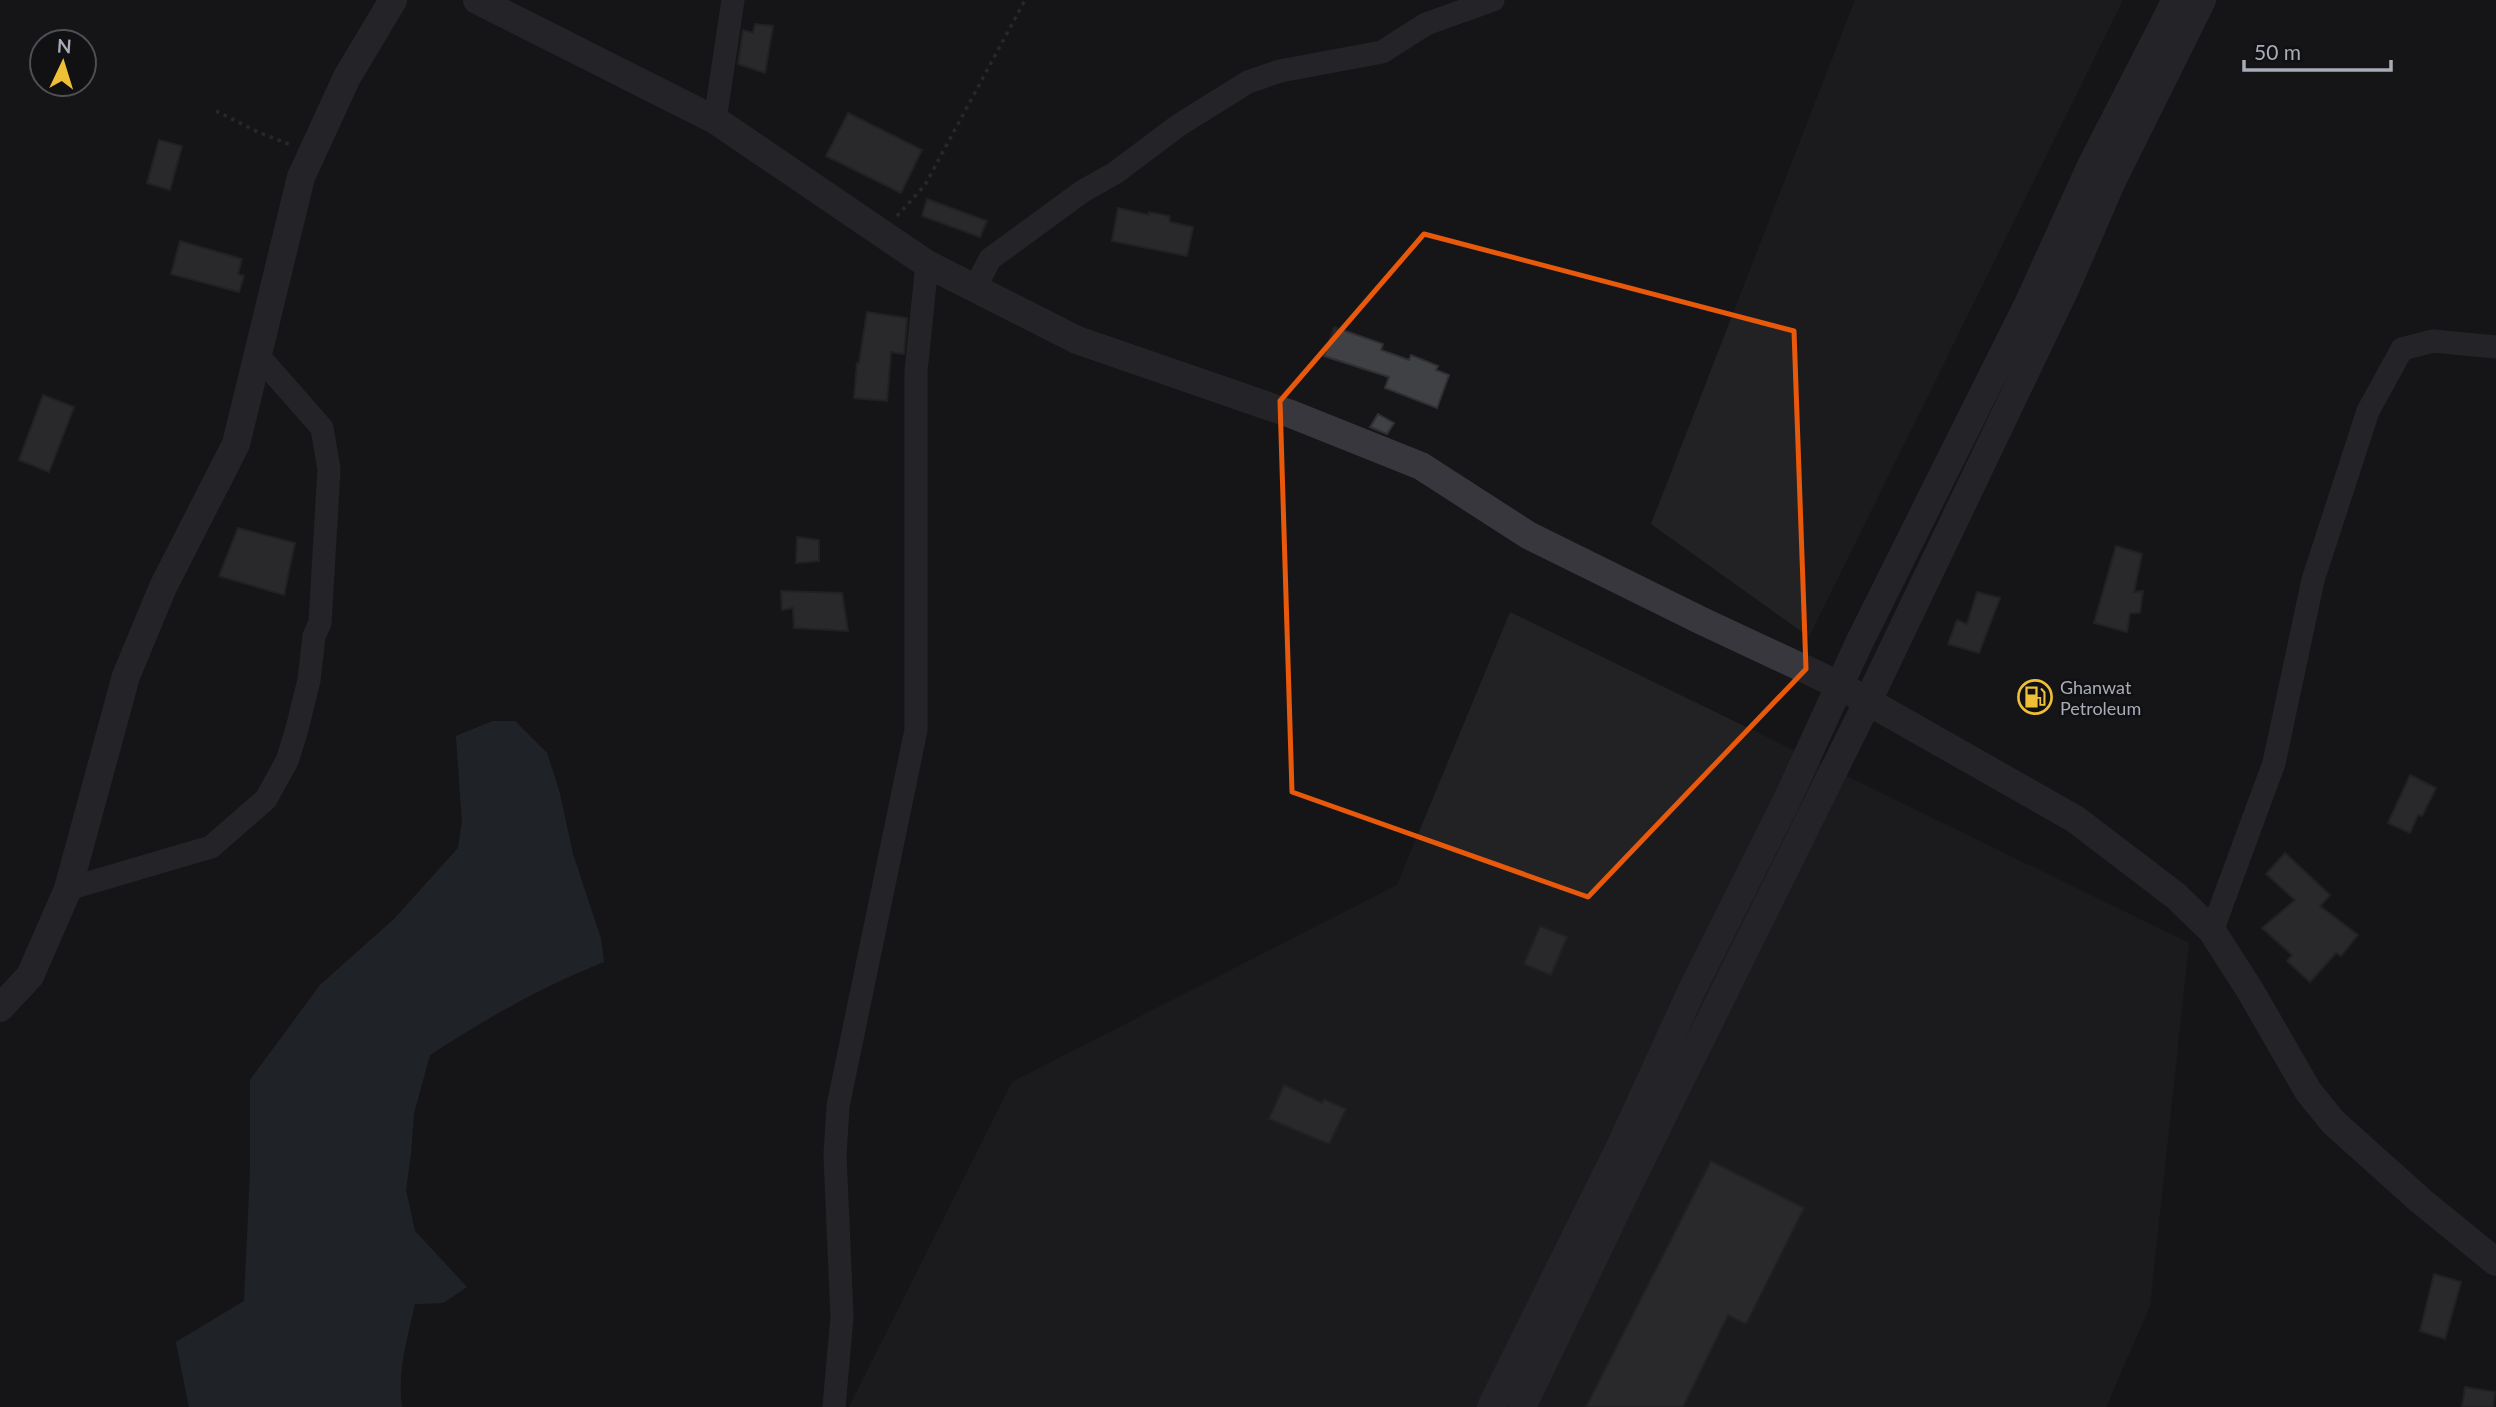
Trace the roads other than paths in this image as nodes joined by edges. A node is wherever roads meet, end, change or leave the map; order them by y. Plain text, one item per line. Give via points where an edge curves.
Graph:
1 (393, 0) edge
2 (477, 0) edge
3 (733, 0) edge
4 (1493, 0) edge
5 (2176, 0) edge
6 (2202, 0) edge
7 (715, 120) junction
8 (927, 264) junction
9 (975, 288) junction
10 (2496, 347) edge
11 (257, 354) junction
12 (1839, 685) junction
13 (1867, 703) junction
14 (68, 889) junction
15 (2212, 931) junction
16 (0, 1008) edge
17 (2496, 1262) edge
18 (834, 1407) edge
19 (1491, 1407) edge
20 (1522, 1407) edge

1 - 11 street via 347,77 301,177
2 - 7 street
3 - 7 street
4 - 9 street via 1426,24 1382,52 1280,71 1248,82 1179,125 990,259
5 - 12 street
6 - 13 street
7 - 8 street
8 - 9 street
8 - 18 street via 916,370 916,730 838,1106 835,1156 842,1318
9 - 12 street via 1077,340 1291,414 1421,466 1528,535
10 - 15 street via 2432,341 2402,349 2368,411 2313,580 2274,763
11 - 14 street via 236,444 163,587 126,676
11 - 14 street via 322,428 329,469 320,623 287,761 266,799 211,846
12 - 13 street
12 - 19 street
13 - 15 street via 2075,819 2167,889
13 - 20 street
14 - 16 street via 30,976
15 - 17 street via 2308,1091 2333,1122

